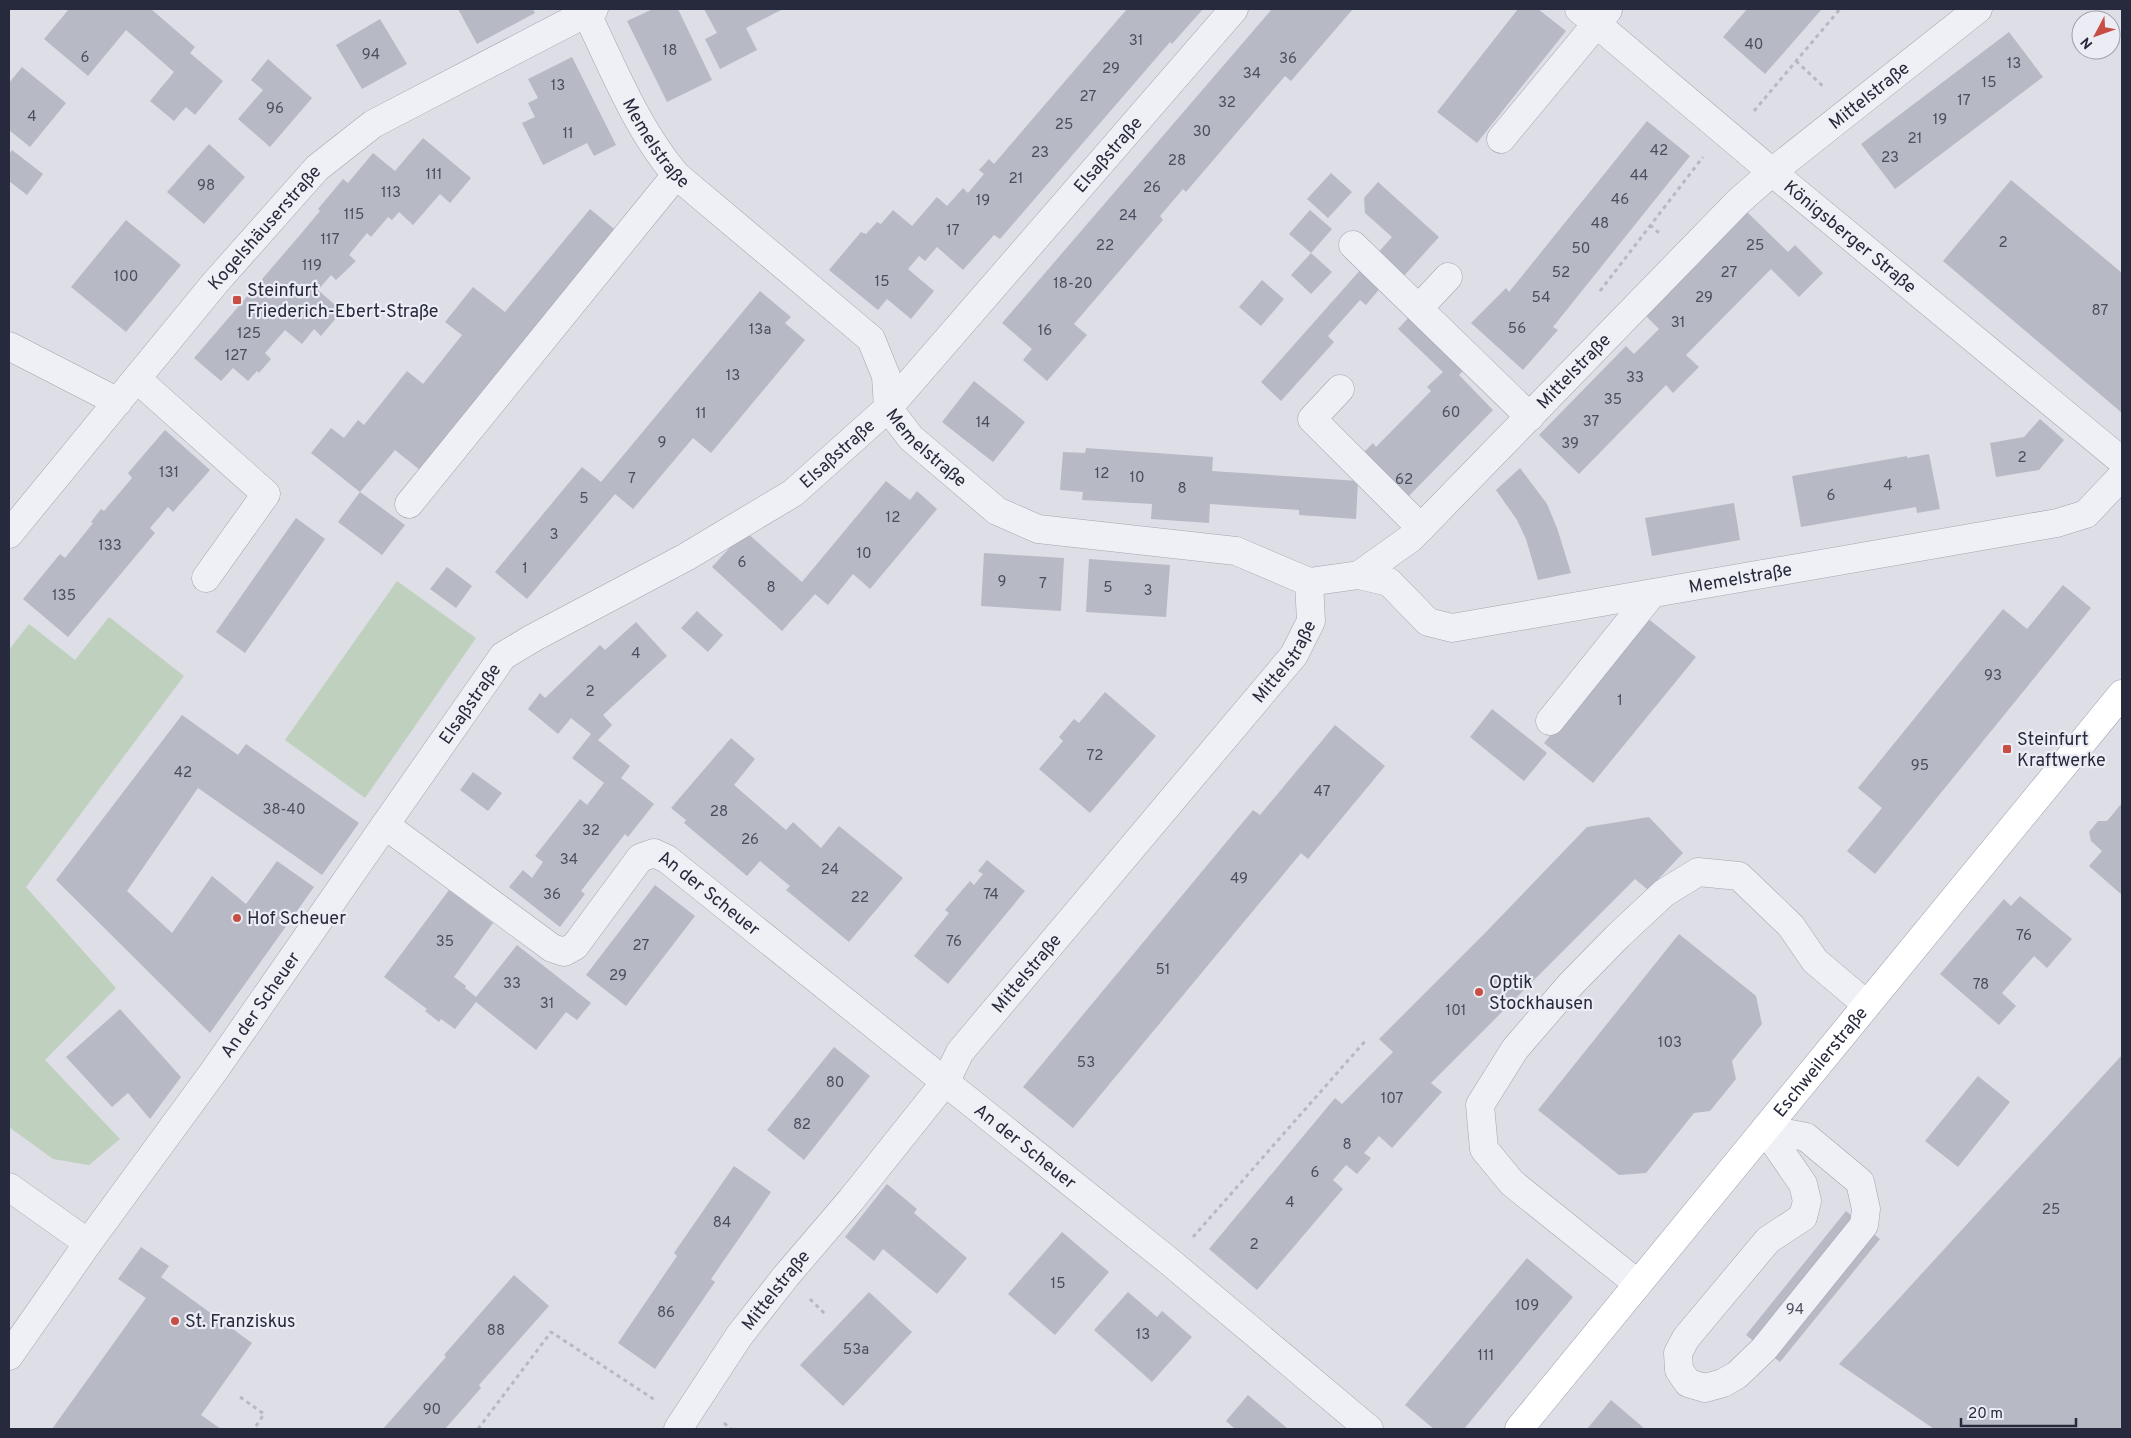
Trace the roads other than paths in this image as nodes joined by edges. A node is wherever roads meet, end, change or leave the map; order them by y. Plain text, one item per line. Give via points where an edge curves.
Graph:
1 (1234, 9) edge
2 (1978, 9) edge
3 (590, 10) edge
4 (1595, 14) edge
5 (1501, 139) dead end
6 (1772, 172) junction
7 (676, 175) junction
8 (1353, 245) dead end
9 (1448, 277) dead end
10 (1419, 308) junction
11 (9, 346) edge
12 (137, 379) junction
13 (1340, 389) dead end
14 (118, 402) junction
15 (888, 408) junction
16 (1530, 417) junction
17 (2122, 461) edge
18 (2122, 476) edge
19 (409, 504) dead end
20 (1421, 528) junction
21 (9, 534) edge
22 (1359, 575) junction
23 (206, 578) dead end
24 (1309, 582) junction
25 (1651, 595) junction
26 (2122, 694) edge
27 (1550, 721) dead end
28 (385, 825) junction
29 (1866, 1004) junction
30 (946, 1082) junction
31 (1765, 1129) junction
32 (9, 1187) edge
33 (88, 1243) junction
34 (1638, 1284) junction
35 (9, 1356) edge
36 (681, 1424) edge
37 (1369, 1429) edge
38 (1518, 1429) edge

1 - 15 street, Elsaßstraße
2 - 6 street, Mittelstraße
3 - 7 street, Memelstraße via 636,116 658,153
3 - 12 street, Kogelshäuserstraße via 373,124 317,168
4 - 5 street
4 - 6 street, Königsberger Straße
6 - 16 street, Mittelstraße via 1738,202
6 - 17 street, Königsberger Straße
7 - 15 street, Memelstraße via 872,339 886,376
7 - 19 street
8 - 10 street
9 - 10 street
10 - 16 street
11 - 14 street
12 - 14 street, Kogelshäuserstraße
12 - 23 street via 266,494
13 - 20 street via 1312,419
14 - 21 street, Kogelshäuserstraße
15 - 24 street, Memelstraße via 912,438 997,510 1038,529 1236,551
15 - 28 street, Elsaßstraße via 793,493 686,558 503,656
16 - 20 street, Mittelstraße
18 - 25 street, Memelstraße via 2086,514 2057,523
20 - 22 street, Mittelstraße
22 - 24 street, Mittelstraße
22 - 25 street, Memelstraße via 1389,582 1428,622 1452,628
24 - 30 street, Mittelstraße via 1311,620 1294,655 960,1052
25 - 27 street
26 - 29 main road, Eschweilerstraße
28 - 30 street, An der Scheuer via 552,948 564,952 575,946 640,858 654,853 667,858
28 - 33 street, An der Scheuer via 214,1071
29 - 31 main road, Eschweilerstraße
29 - 34 street via 1815,961 1791,926 1739,876 1698,872 1664,893 1618,936 1515,1049 1480,1105 1484,1150 1512,1183
30 - 36 street, Mittelstraße via 756,1314
30 - 37 street, An der Scheuer via 1170,1262
31 - 31 street via 1803,1184 1807,1201 1803,1217 1768,1240 1686,1338 1678,1353 1679,1370 1688,1383 1705,1388 1737,1375 1764,1349 1864,1225 1866,1209 1860,1182 1806,1137
31 - 34 main road, Eschweilerstraße
32 - 33 street
33 - 35 street, An der Scheuer
34 - 38 main road, Eschweilerstraße

